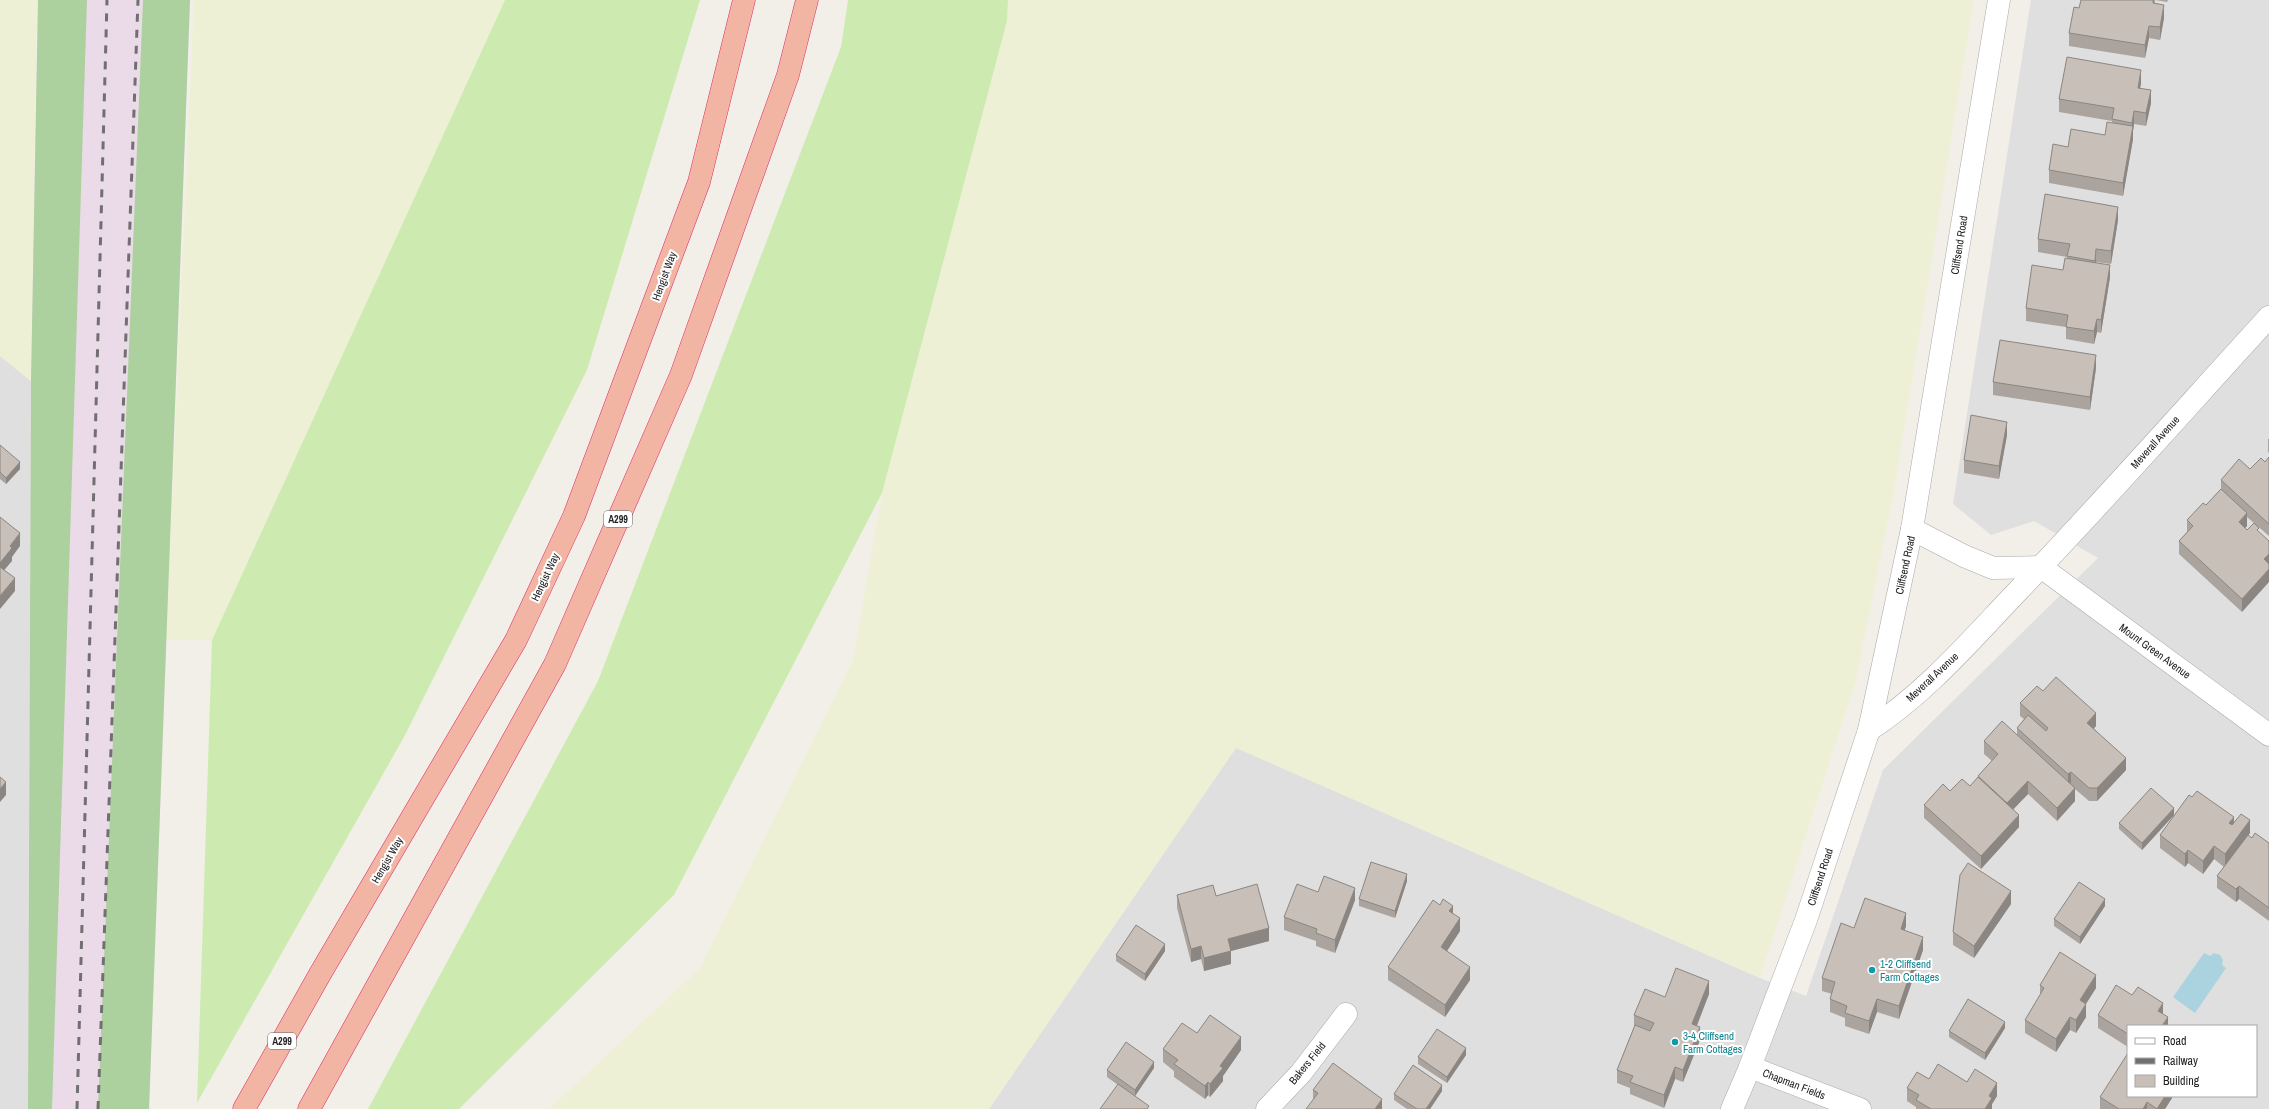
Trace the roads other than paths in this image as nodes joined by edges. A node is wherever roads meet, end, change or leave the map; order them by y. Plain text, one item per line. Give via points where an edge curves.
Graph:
1 (744, 0) edge
2 (807, 0) edge
3 (1999, 0) edge
4 (2269, 317) edge
5 (1912, 529) junction
6 (2041, 567) junction
7 (1869, 730) junction
8 (2269, 735) edge
9 (1346, 1014) dead end
10 (1750, 1067) junction
11 (244, 1109) edge
12 (309, 1109) edge
13 (1266, 1109) edge
14 (1732, 1109) edge
15 (1860, 1109) edge

1 - 11 highway, Hengist Way / A299 via 699,182 574,516 516,640
2 - 12 highway, A299 via 788,75 681,375 556,664
3 - 5 street, Cliffsend Road
4 - 6 street, Meverall Avenue
5 - 6 street via 1993,568
5 - 7 street, Cliffsend Road
6 - 7 street, Meverall Avenue via 1943,669 1888,718
6 - 8 street, Mount Green Avenue
7 - 10 street, Cliffsend Road via 1806,920
9 - 13 street, Bakers Field via 1301,1073
10 - 14 street, Cliffsend Road
10 - 15 street, Chapman Fields

